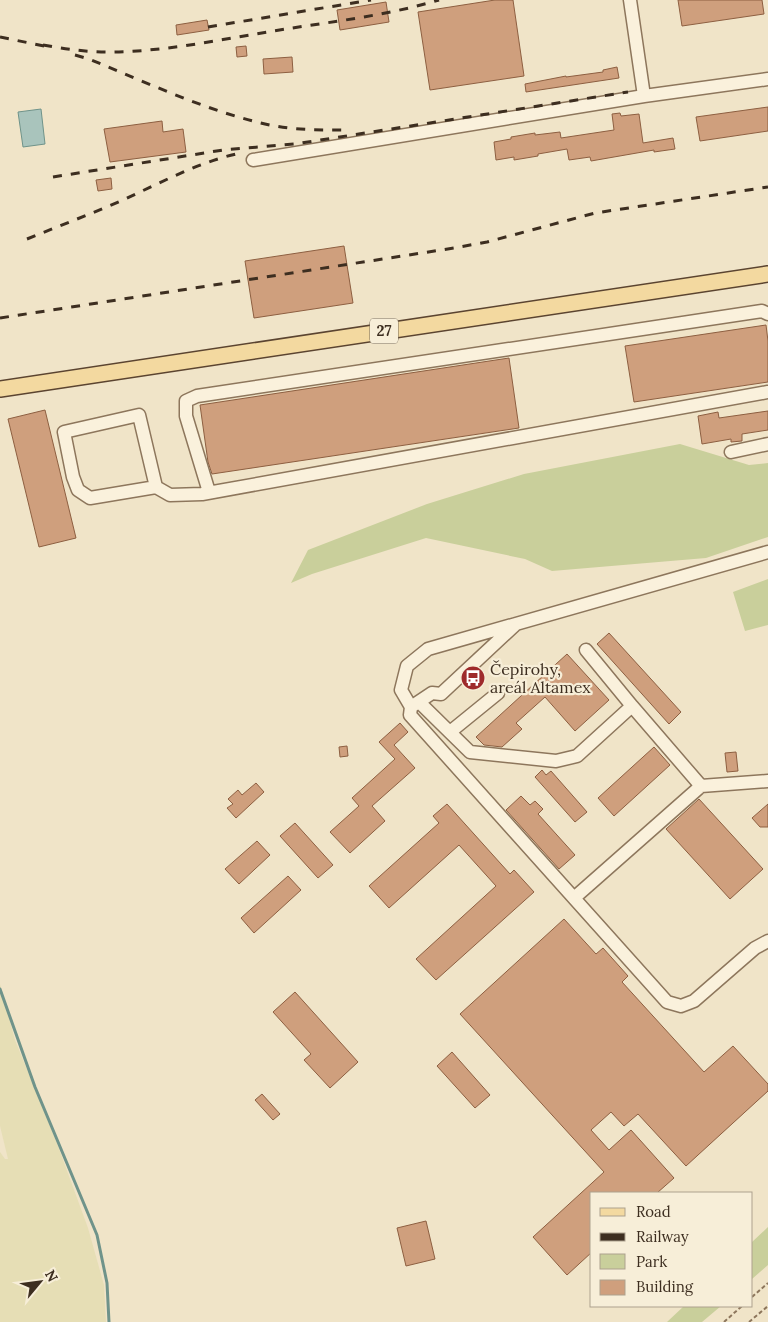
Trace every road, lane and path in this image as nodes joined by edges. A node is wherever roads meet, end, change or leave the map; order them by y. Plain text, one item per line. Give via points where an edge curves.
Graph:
1 (630, 0) edge
2 (768, 79) edge
3 (644, 96) junction
4 (253, 160) dead end
5 (768, 274) edge
6 (768, 314) edge
7 (0, 389) edge
8 (768, 392) edge
9 (768, 444) edge
10 (731, 452) dead end
11 (156, 487) junction
12 (209, 492) junction
13 (768, 552) edge
14 (516, 624) junction
15 (586, 650) dead end
16 (498, 693) dead end
17 (415, 704) junction
18 (632, 706) junction
19 (450, 732) junction
20 (768, 781) edge
21 (701, 786) junction
22 (574, 898) junction
23 (768, 941) edge
24 (768, 1283) edge
25 (753, 1296) edge
26 (768, 1306) edge
27 (741, 1307) edge
28 (724, 1322) edge
29 (749, 1322) edge

1 - 3 lane
2 - 3 lane
3 - 4 lane
5 - 7 main road, 27
6 - 12 lane via 762,311 197,396 186,401 186,416
8 - 12 lane
9 - 10 lane
11 - 11 lane via 90,498 78,490 64,432 139,415
11 - 12 lane via 170,495
13 - 14 lane
14 - 17 lane via 441,694 432,693
14 - 17 lane via 428,650 407,666 401,690
15 - 18 lane
16 - 19 lane
17 - 19 lane
17 - 22 lane via 410,715
18 - 19 lane via 577,756 556,761 470,752
18 - 21 lane
20 - 21 lane
21 - 22 lane
22 - 23 lane via 667,1002 682,1006 694,1001 755,948
24 - 25 path
26 - 29 path
27 - 28 path

